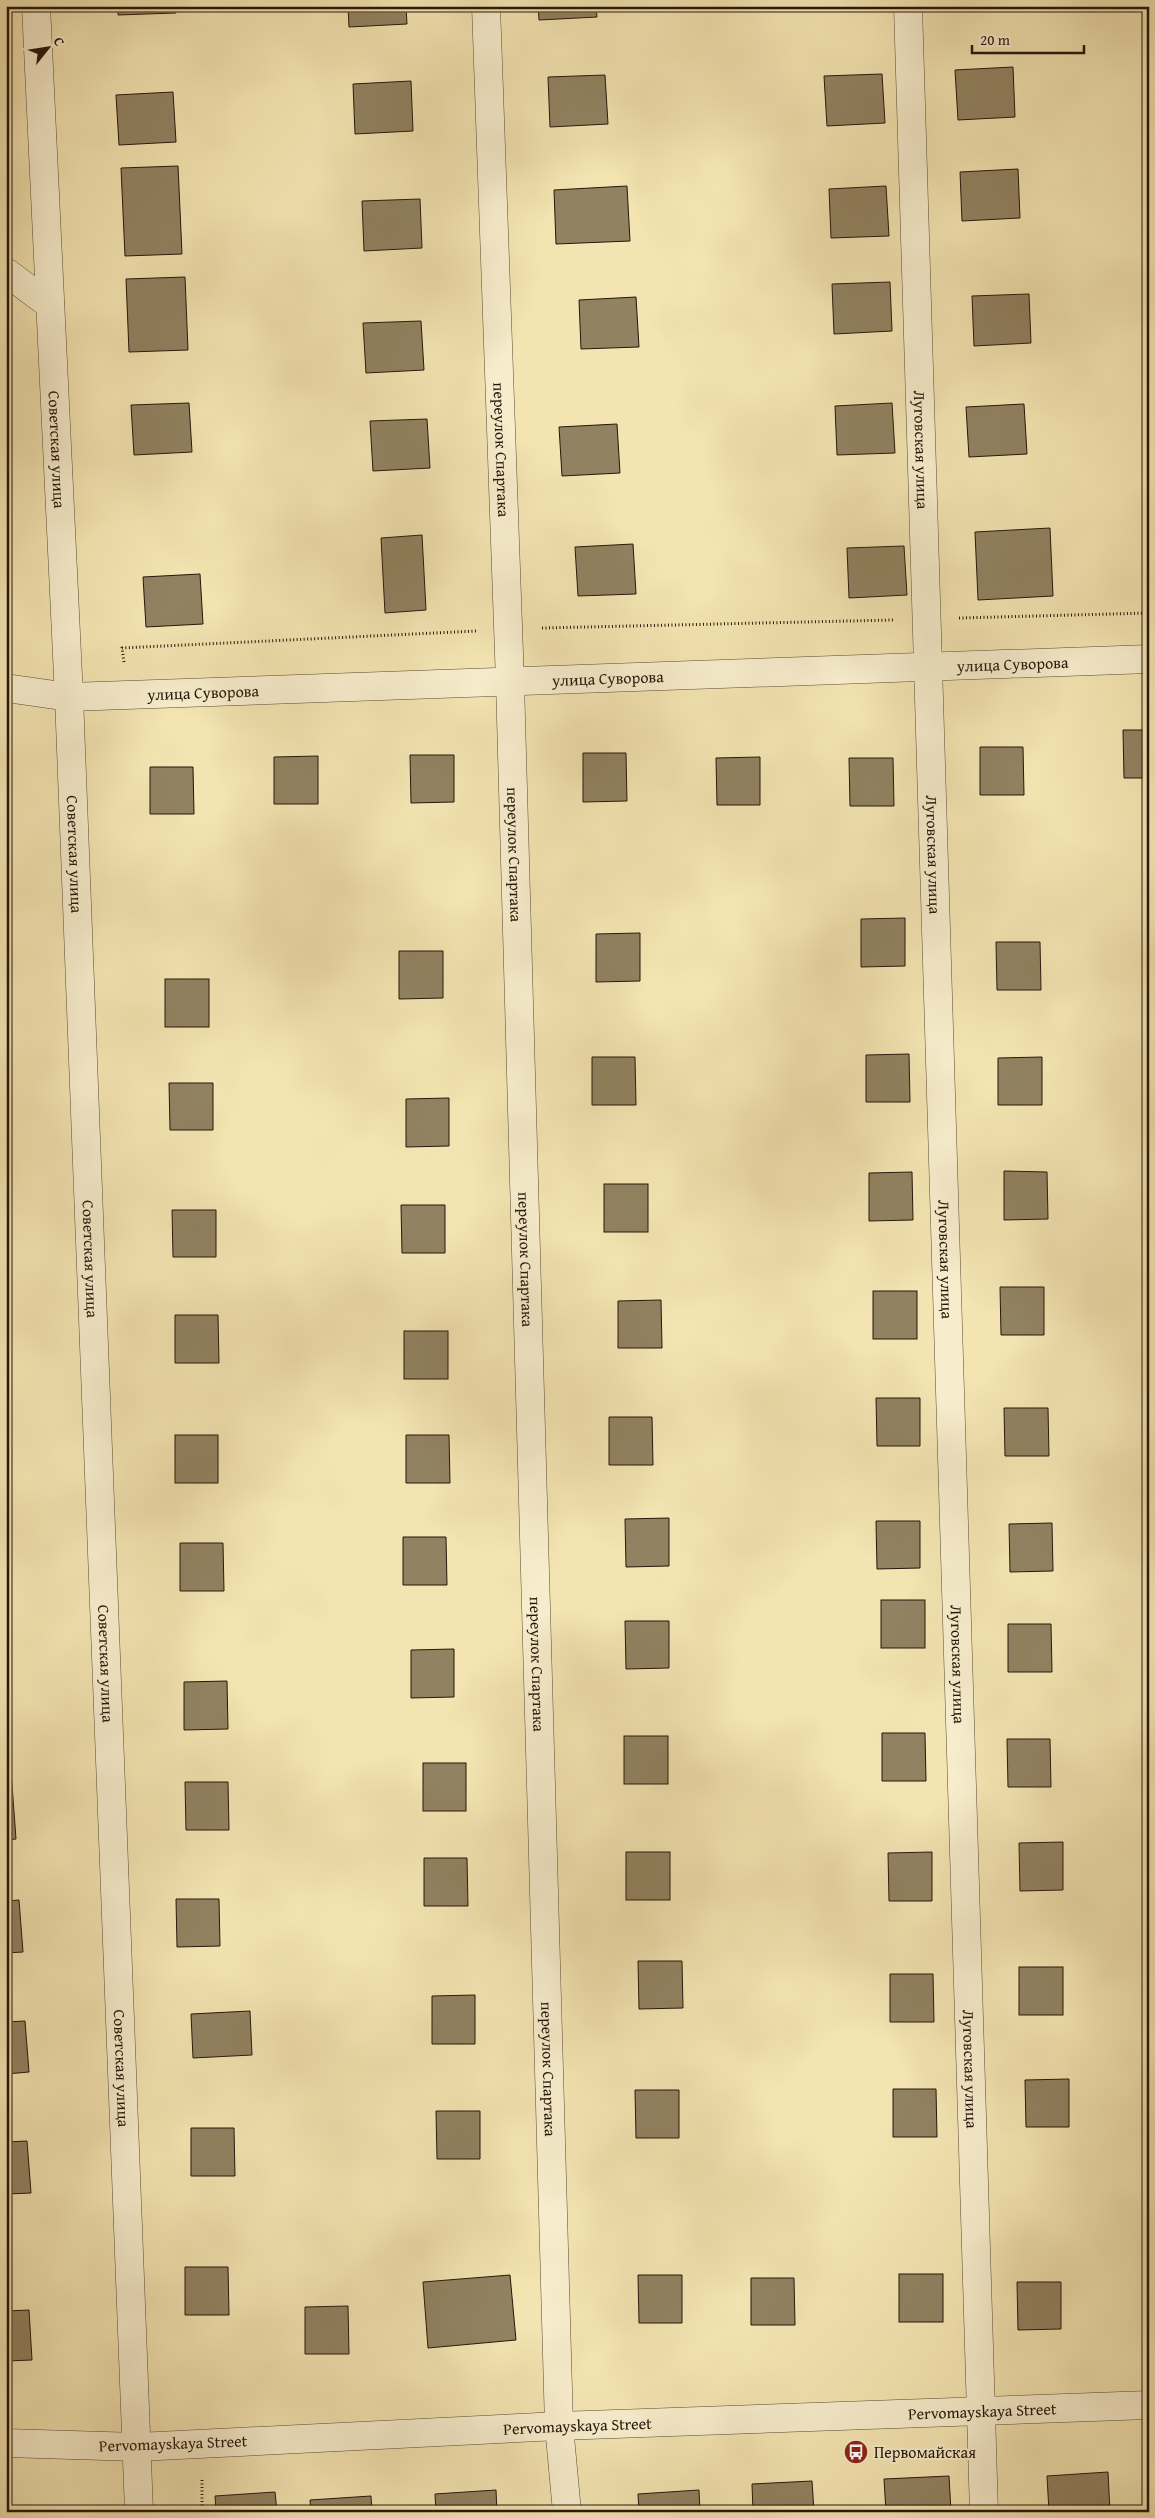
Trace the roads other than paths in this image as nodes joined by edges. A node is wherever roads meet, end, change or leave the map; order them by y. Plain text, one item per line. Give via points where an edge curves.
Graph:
1 (36, 6) edge
2 (486, 6) edge
3 (908, 6) edge
4 (6, 272) edge
5 (50, 306) junction
6 (1149, 659) edge
7 (928, 667) junction
8 (510, 682) junction
9 (6, 688) edge
10 (69, 697) junction
11 (1149, 2406) edge
12 (981, 2411) junction
13 (559, 2426) junction
14 (6, 2443) edge
15 (138, 2447) junction
16 (139, 2512) edge
17 (567, 2512) edge
18 (984, 2512) edge

1 - 5 street, Советская улица
2 - 8 street, переулок Спартака
3 - 7 street, Луговская улица
4 - 5 street
5 - 10 street, Советская улица
6 - 7 street, улица Суворова
7 - 8 street, улица Суворова
7 - 12 street, Луговская улица
8 - 10 street, улица Суворова
8 - 13 street, переулок Спартака
9 - 10 street, улица Суворова
10 - 15 street, Советская улица
11 - 12 street, Pervomayskaya Street
12 - 13 street, Pervomayskaya Street
12 - 18 street, Луговская улица
13 - 15 street, Pervomayskaya Street
13 - 17 street, переулок Спартака
14 - 15 street, Pervomayskaya Street
15 - 16 street, Советская улица

